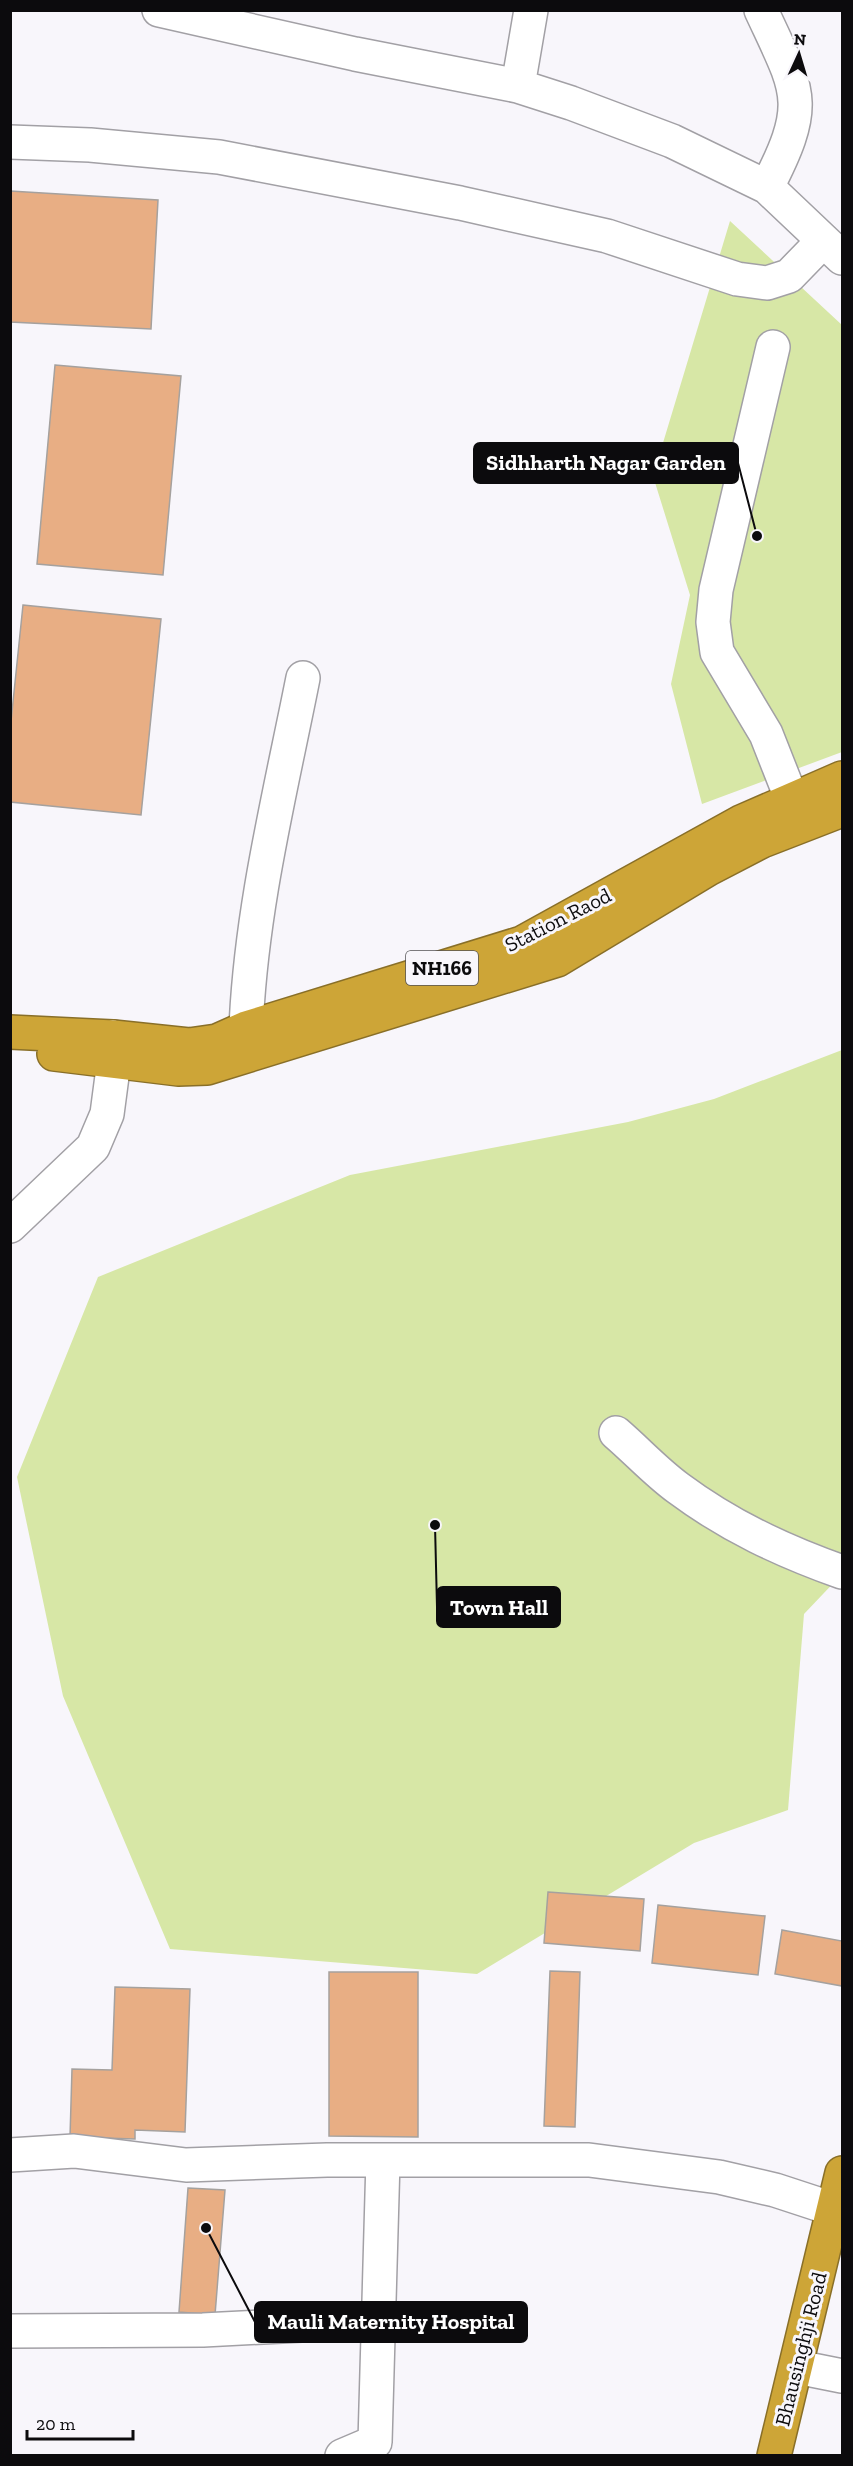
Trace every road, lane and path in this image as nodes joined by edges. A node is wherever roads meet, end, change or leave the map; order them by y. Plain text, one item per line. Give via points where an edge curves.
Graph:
1 (159, 10) edge
2 (531, 10) edge
3 (761, 10) edge
4 (518, 86) junction
5 (10, 142) edge
6 (767, 187) junction
7 (833, 249) edge
8 (773, 347) dead end
9 (303, 678) dead end
10 (843, 778) edge
11 (792, 800) junction
12 (843, 810) edge
13 (246, 1028) junction
14 (10, 1032) edge
15 (113, 1049) junction
16 (10, 1052) edge
17 (10, 1226) edge
18 (616, 1433) dead end
19 (843, 1572) edge
20 (10, 2154) edge
21 (383, 2160) junction
22 (843, 2172) edge
23 (833, 2209) junction
24 (379, 2320) junction
25 (10, 2331) edge
26 (797, 2367) junction
27 (843, 2376) edge
28 (342, 2456) edge
29 (774, 2456) edge

1 - 4 street
2 - 4 street
3 - 6 street via 793,80 797,108 787,148
4 - 6 street via 672,141
5 - 7 street via 219,157 460,203 607,236 737,279 767,283 789,276
6 - 7 street
8 - 11 street via 716,590 713,622 717,652 766,734
9 - 13 street via 256,912
10 - 11 highway, Station Raod / NH166
11 - 13 highway, Station Raod / NH166 via 741,822 522,944
12 - 15 highway, NH166 via 762,841 708,869 557,960 207,1068 178,1070
13 - 15 highway, Station Raod / NH166 via 217,1041
14 - 15 highway, Station Raod / NH166
15 - 16 highway, NH166
15 - 17 street via 107,1114 93,1147
18 - 19 street via 676,1487 721,1518 783,1551
20 - 21 street via 74,2151 186,2165
21 - 23 street via 589,2160 719,2176
21 - 24 street
22 - 23 highway, Bhausinghji Road
23 - 26 highway, Bhausinghji Road
24 - 25 street via 203,2330
24 - 28 street via 375,2442
26 - 27 street
26 - 29 highway, Bhausinghji Road

